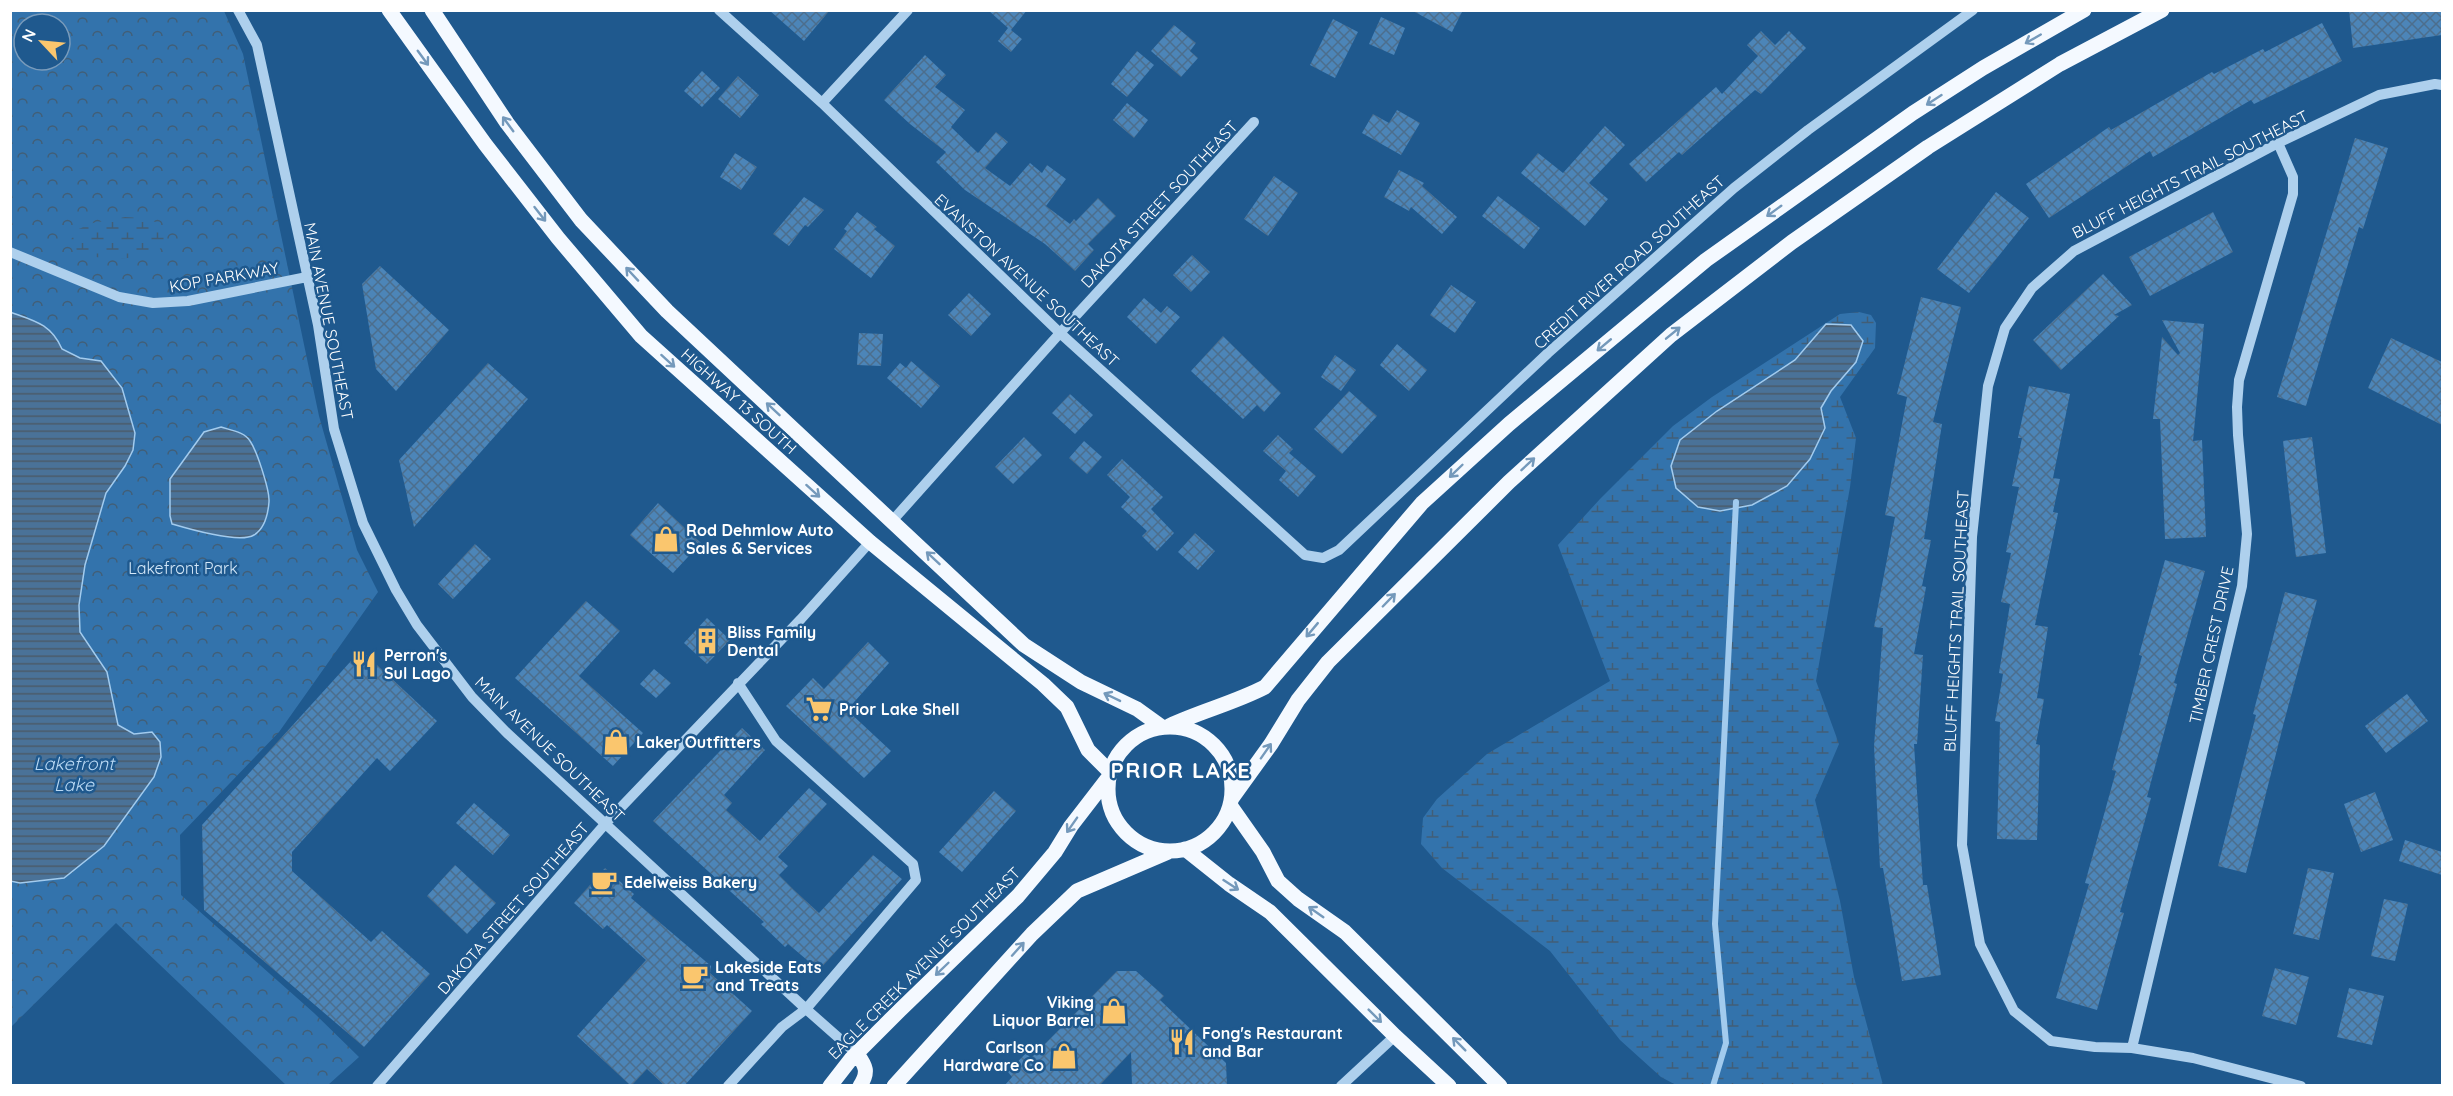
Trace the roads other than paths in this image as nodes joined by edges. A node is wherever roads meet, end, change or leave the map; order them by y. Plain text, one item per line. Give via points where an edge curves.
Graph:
1 (238, 10) edge
2 (389, 10) edge
3 (432, 10) edge
4 (719, 10) edge
5 (908, 10) edge
6 (1973, 10) edge
7 (2084, 10) edge
8 (2162, 10) edge
9 (2442, 85) edge
10 (822, 104) junction
11 (1254, 122) dead end
12 (2278, 143) junction
13 (10, 252) edge
14 (307, 277) junction
15 (1060, 333) junction
16 (893, 520) junction
17 (870, 542) junction
18 (1323, 558) joint
19 (738, 683) junction
20 (1166, 726) junction
21 (1109, 775) junction
22 (1231, 801) junction
23 (606, 823) junction
24 (1178, 850) junction
25 (806, 1009) junction
26 (1395, 1036) junction
27 (2132, 1048) junction
28 (857, 1054) junction
29 (378, 1085) edge
30 (728, 1086) edge
31 (830, 1086) edge
32 (860, 1086) edge
33 (894, 1086) edge
34 (1341, 1086) edge
35 (1449, 1086) edge
36 (1500, 1086) edge
37 (2301, 1086) edge

1 - 14 street, MAIN AVENUE SOUTHEAST via 257,45
2 -> 17 main road, HIGHWAY 13 SOUTH via 485,144 640,336
16 -> 3 main road, HIGHWAY 13 SOUTH via 667,311 581,220 507,123
4 - 10 street, EVANSTON AVENUE SOUTHEAST
5 - 10 street
6 - 18 street, CREDIT RIVER ROAD SOUTHEAST via 1734,188 1548,353 1339,550
7 -> 20 main road via 1933,100 1707,260 1509,424 1422,503 1265,687
22 -> 8 main road via 1328,662 1509,482 1671,335 1792,242 1928,147 2060,64
9 - 12 street, BLUFF HEIGHTS TRAIL SOUTHEAST via 2379,95
10 - 15 street, EVANSTON AVENUE SOUTHEAST
11 - 15 street, DAKOTA STREET SOUTHEAST
12 - 27 street, TIMBER CREST DRIVE via 2293,177 2293,194 2240,380 2237,407 2247,534 2242,586
12 - 27 street, BLUFF HEIGHTS TRAIL SOUTHEAST via 2074,251 2032,288 2005,328 1988,386 1972,537 1962,833 1980,944 2014,1011 2051,1041
13 - 14 street, KOP PARKWAY via 119,297 153,303 188,301
14 - 23 street, MAIN AVENUE SOUTHEAST via 334,429 347,477 363,523 396,591 472,697
15 - 16 street, DAKOTA STREET SOUTHEAST
15 - 18 street, EVANSTON AVENUE SOUTHEAST via 1305,555
20 -> 16 main road, HIGHWAY 13 SOUTH via 1081,682 1024,645
17 - 19 street, DAKOTA STREET SOUTHEAST
17 - 21 main road, HIGHWAY 13 SOUTH via 1067,707 1088,750
19 - 23 street, DAKOTA STREET SOUTHEAST
19 - 25 street via 776,741 913,864 916,880
20 - 21 main road via 1147,730 1129,741 1115,758
20 - 22 main road via 1200,734 1224,756 1232,776
21 - 24 main road via 1108,798 1113,817 1125,833 1140,845 1159,851
21 -> 28 main road, EAGLE CREEK AVENUE SOUTHEAST via 1055,852 1018,896
22 - 24 main road via 1225,819 1213,834 1197,845
36 -> 22 main road via 1345,932 1278,881
23 - 25 street, MAIN AVENUE SOUTHEAST
23 - 29 street, DAKOTA STREET SOUTHEAST
24 -> 26 main road via 1270,912
33 -> 24 main road via 1032,934 1077,891
25 - 28 street, MAIN AVENUE SOUTHEAST
25 - 30 street via 782,1026
26 - 34 street
26 - 35 main road
27 - 37 street, BLUFF HEIGHTS TRAIL SOUTHEAST via 2193,1058
28 - 31 main road, EAGLE CREEK AVENUE SOUTHEAST
28 - 32 main road via 867,1073

